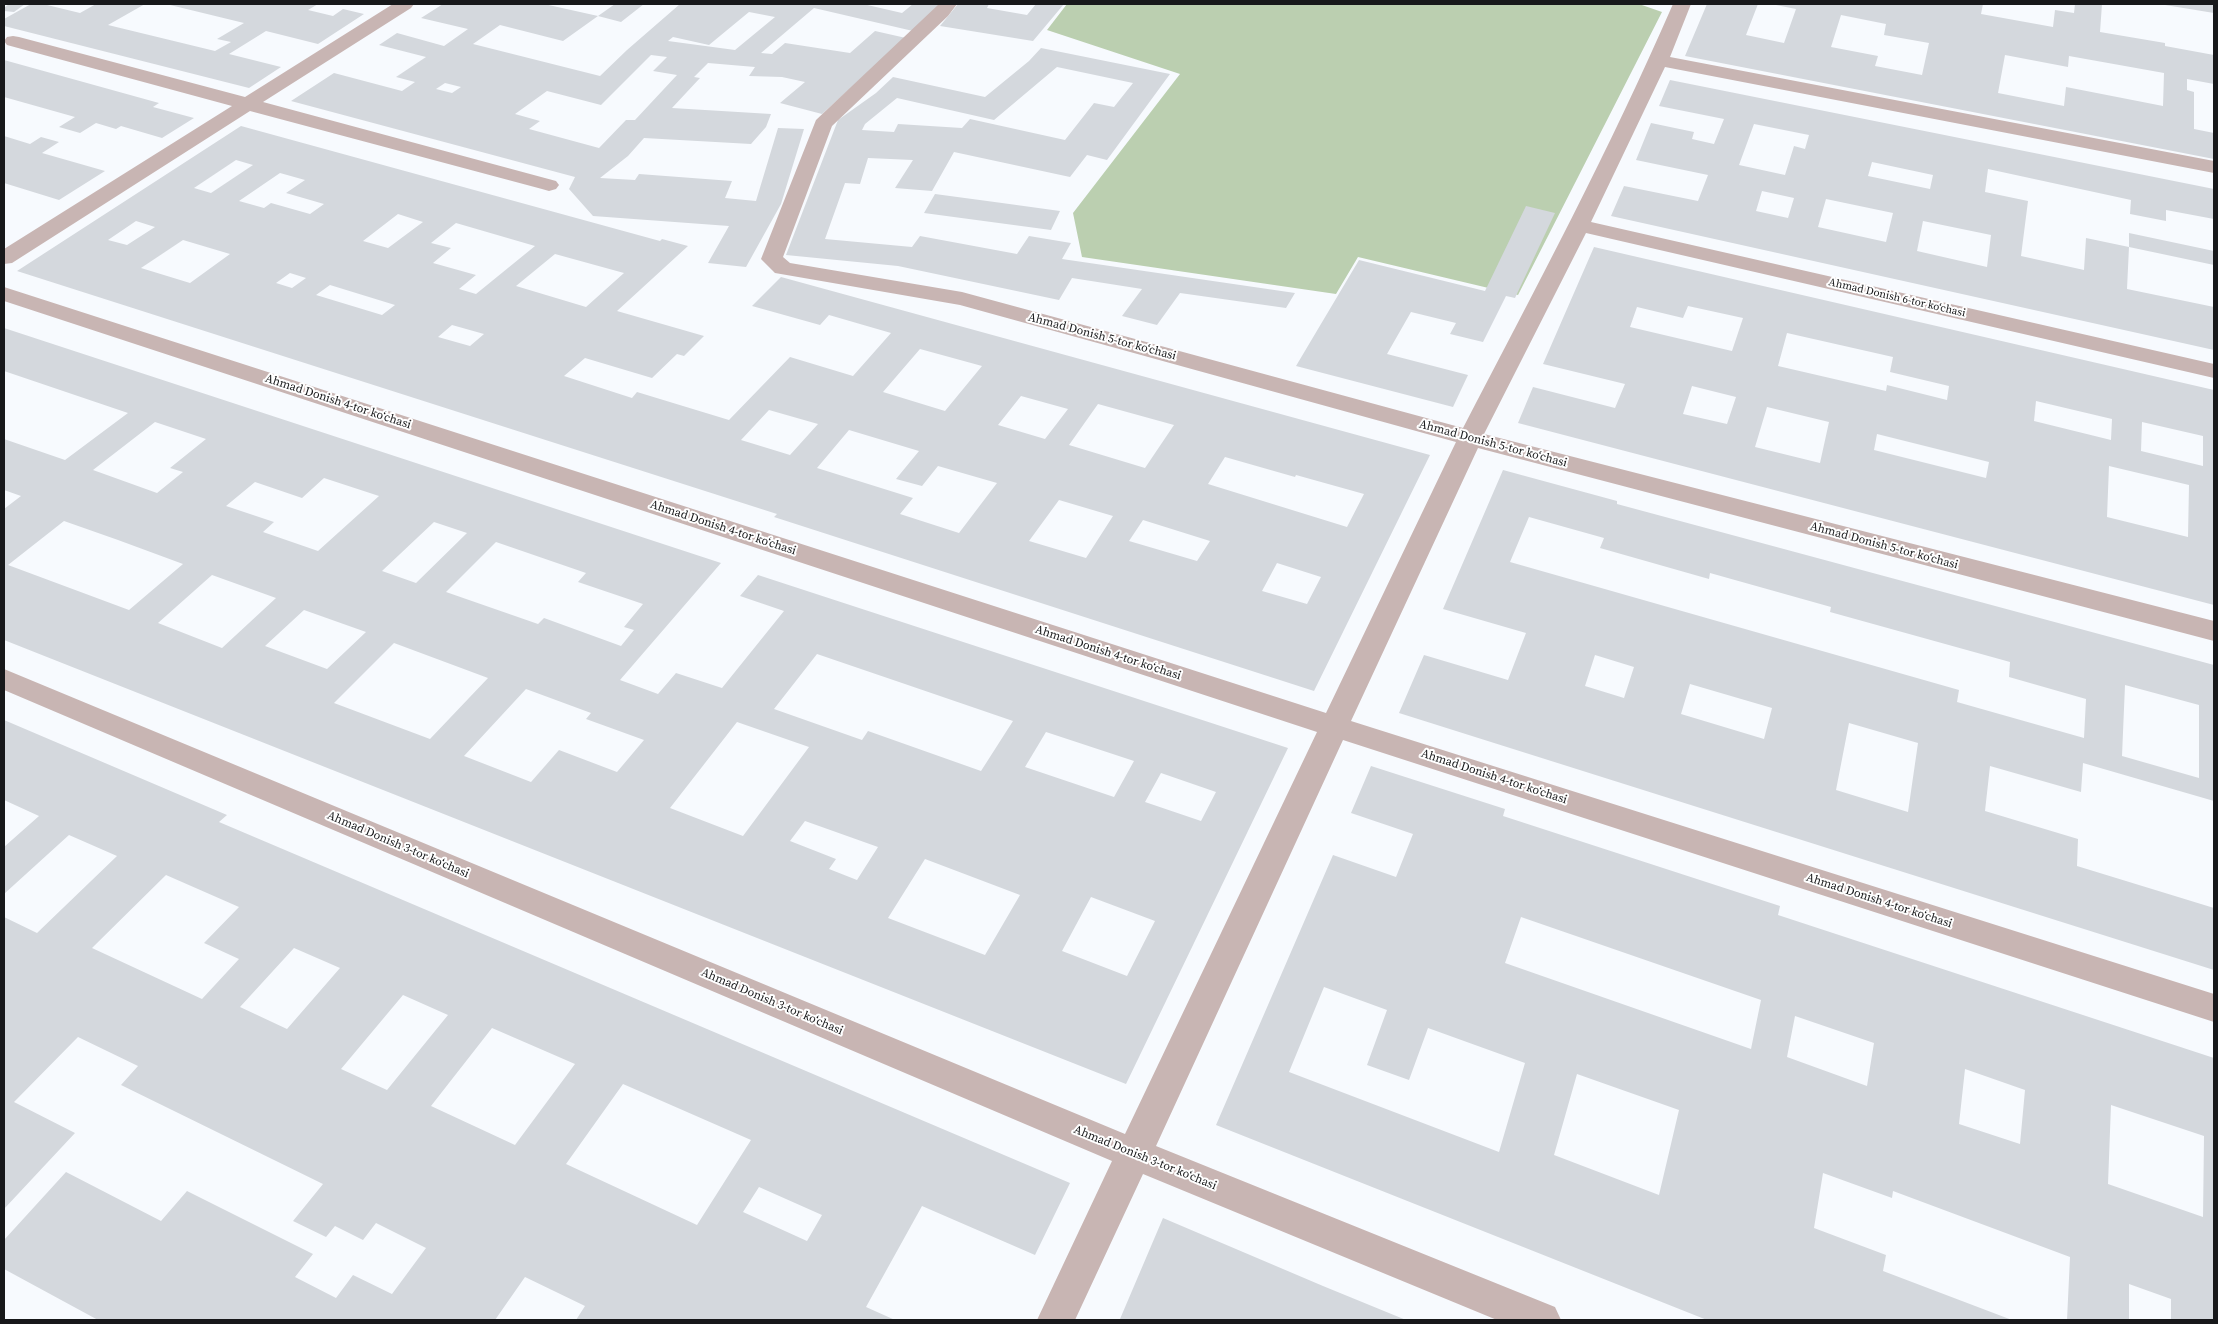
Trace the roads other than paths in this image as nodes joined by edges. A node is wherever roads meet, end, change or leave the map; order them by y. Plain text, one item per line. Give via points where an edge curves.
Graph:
1 (405, 4) edge
2 (948, 4) edge
3 (1682, 4) edge
4 (13, 41) dead end
5 (1659, 60) junction
6 (248, 102) junction
7 (2214, 167) edge
8 (549, 185) dead end
9 (1579, 225) junction
10 (4, 258) edge
11 (4, 294) edge
12 (2214, 372) edge
13 (1470, 438) junction
14 (2214, 631) edge
15 (4, 679) edge
16 (1335, 727) junction
17 (2214, 1008) edge
18 (1134, 1154) junction
19 (1056, 1320) edge
20 (1542, 1320) edge

1 - 6 street
2 - 13 street, Ahmad Donish 5-tor koʻchasi via 823,124 772,259 783,268 962,299
3 - 5 street
4 - 6 street
5 - 7 street
5 - 9 street
6 - 8 street
6 - 10 street
9 - 12 street, Ahmad Donish 6-tor koʻchasi
9 - 13 street
11 - 16 street, Ahmad Donish 4-tor koʻchasi
13 - 14 street, Ahmad Donish 5-tor koʻchasi
13 - 16 street
15 - 18 street, Ahmad Donish 3-tor koʻchasi
16 - 17 street, Ahmad Donish 4-tor koʻchasi
16 - 18 street
18 - 19 street
18 - 20 street, Ahmad Donish 3-tor koʻchasi

